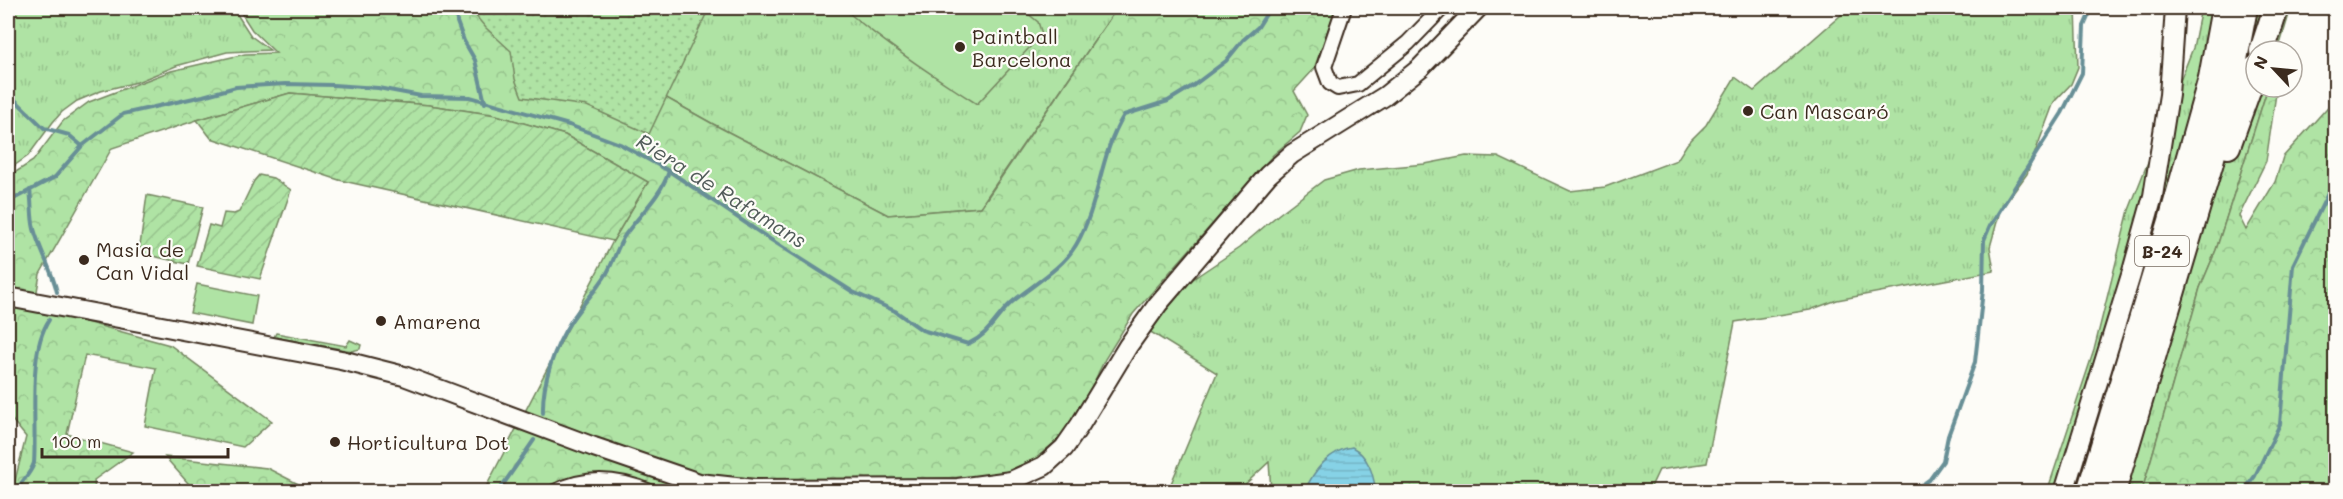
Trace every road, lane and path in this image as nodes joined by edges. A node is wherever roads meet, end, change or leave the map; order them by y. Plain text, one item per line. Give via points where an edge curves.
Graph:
1 (1344, 8) edge
2 (1442, 8) edge
3 (1478, 8) edge
4 (2175, 8) edge
5 (2224, 8) edge
6 (2244, 8) edge
7 (2276, 8) edge
8 (2266, 39) edge
9 (2245, 99) edge
10 (2183, 256) junction
11 (8, 297) edge
12 (692, 486) edge
13 (555, 492) edge
14 (650, 492) edge
15 (2064, 492) edge
16 (2089, 492) edge
17 (2113, 492) edge

1 - 2 street via 1324,67 1330,83 1338,88 1358,84 1408,43
3 - 12 main road via 1420,68 1385,96 1292,154 1268,175 1158,304 1080,425 1044,466 1011,481 958,488
4 - 15 main road via 2169,95 2153,196
5 - 16 highway, B-24 via 2211,78
6 - 10 highway, B-24 via 2230,85
7 - 8 highway
9 - 10 highway
10 - 17 highway, B-24
11 - 12 main road via 341,360 404,376
13 - 14 street via 573,484 597,481

